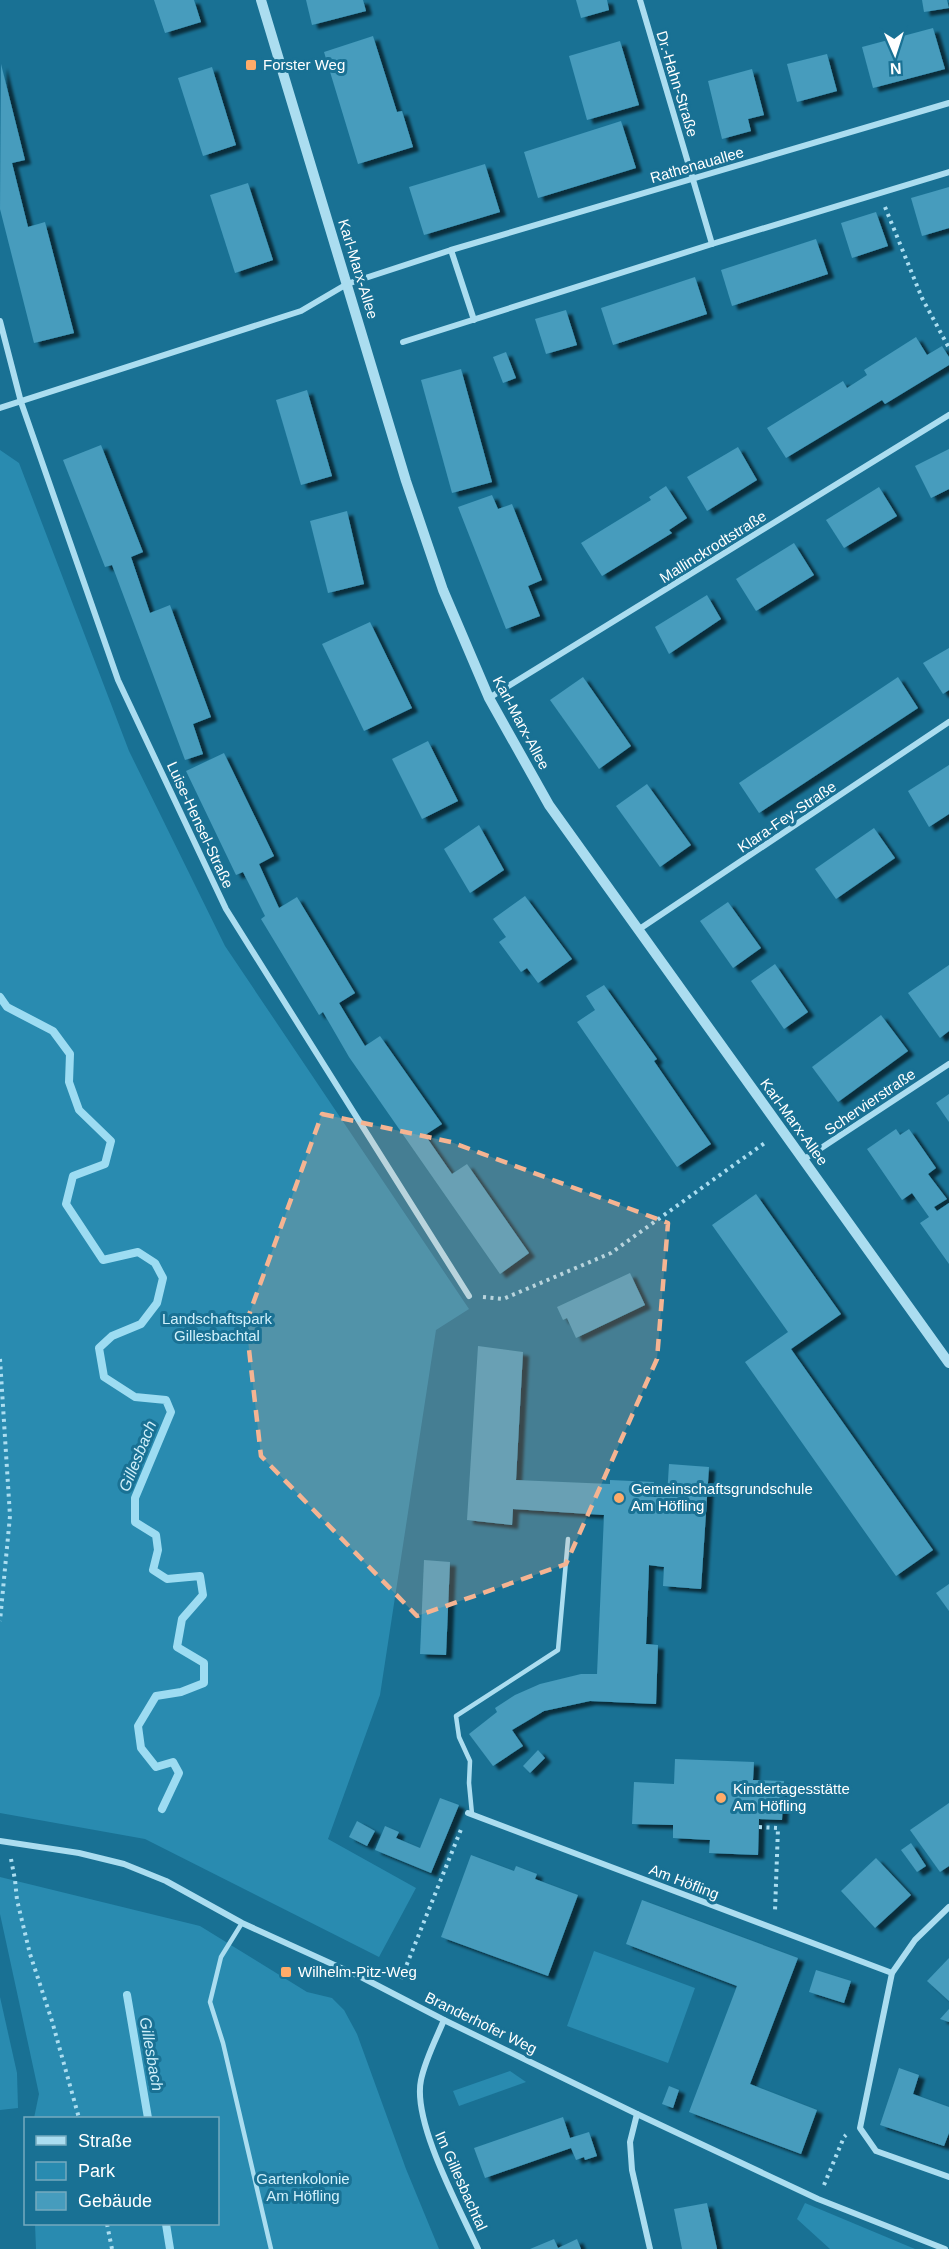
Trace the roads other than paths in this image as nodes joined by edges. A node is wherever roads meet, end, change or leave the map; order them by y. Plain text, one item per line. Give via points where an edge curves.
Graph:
1 (261, 0) edge
2 (640, 0) edge
3 (949, 103) edge
4 (949, 172) edge
5 (693, 178) junction
6 (712, 244) junction
7 (452, 250) junction
8 (347, 284) junction
9 (474, 320) junction
10 (0, 321) edge
11 (404, 342) dead end
12 (21, 402) junction
13 (0, 408) edge
14 (949, 415) edge
15 (489, 698) junction
16 (949, 722) edge
17 (638, 931) junction
18 (949, 1064) edge
19 (803, 1160) junction
20 (469, 1296) road end
21 (949, 1363) edge
22 (568, 1539) dead end
23 (470, 1814) joint
24 (4, 1841) edge
25 (949, 1907) edge
26 (242, 1923) junction
27 (892, 1973) junction
28 (444, 2020) junction
29 (637, 2114) junction
30 (949, 2177) edge
31 (271, 2249) edge
32 (478, 2249) edge
33 (650, 2249) edge
34 (945, 2249) edge

1 - 8 street, Karl-Marx-Allee
2 - 5 street, Dr.-Hahn-Straße
3 - 5 street, Rathenauallee
4 - 6 street
5 - 6 street, Dr.-Hahn-Straße
5 - 7 street, Rathenauallee
6 - 9 street
7 - 8 street, Rathenauallee
7 - 9 street
8 - 12 street via 301,311
8 - 15 street, Karl-Marx-Allee via 443,590
9 - 11 street
10 - 12 street, Luise-Hensel-Straße
12 - 13 street
12 - 20 street, Luise-Hensel-Straße via 118,680 226,909
14 - 15 street, Mallinckrodtstraße
15 - 17 street, Karl-Marx-Allee via 549,805
16 - 17 street, Klara-Fey-Straße
17 - 19 street, Karl-Marx-Allee
18 - 19 street, Schervierstraße
19 - 21 street, Karl-Marx-Allee
22 - 23 lane via 558,1650 456,1716 459,1737 470,1761
23 - 27 street, Am Höfling
24 - 26 street, Branderhofer Weg via 124,1864 166,1881
25 - 27 street via 915,1940
26 - 28 street, Branderhofer Weg
26 - 31 lane via 221,1958 210,2002 224,2043
27 - 30 street via 860,2128 876,2151
28 - 29 street, Branderhofer Weg
28 - 32 street, Im Gillesbachtal via 420,2081 421,2106 427,2134
29 - 33 street via 630,2142 632,2170
29 - 34 street, Branderhofer Weg via 818,2199

